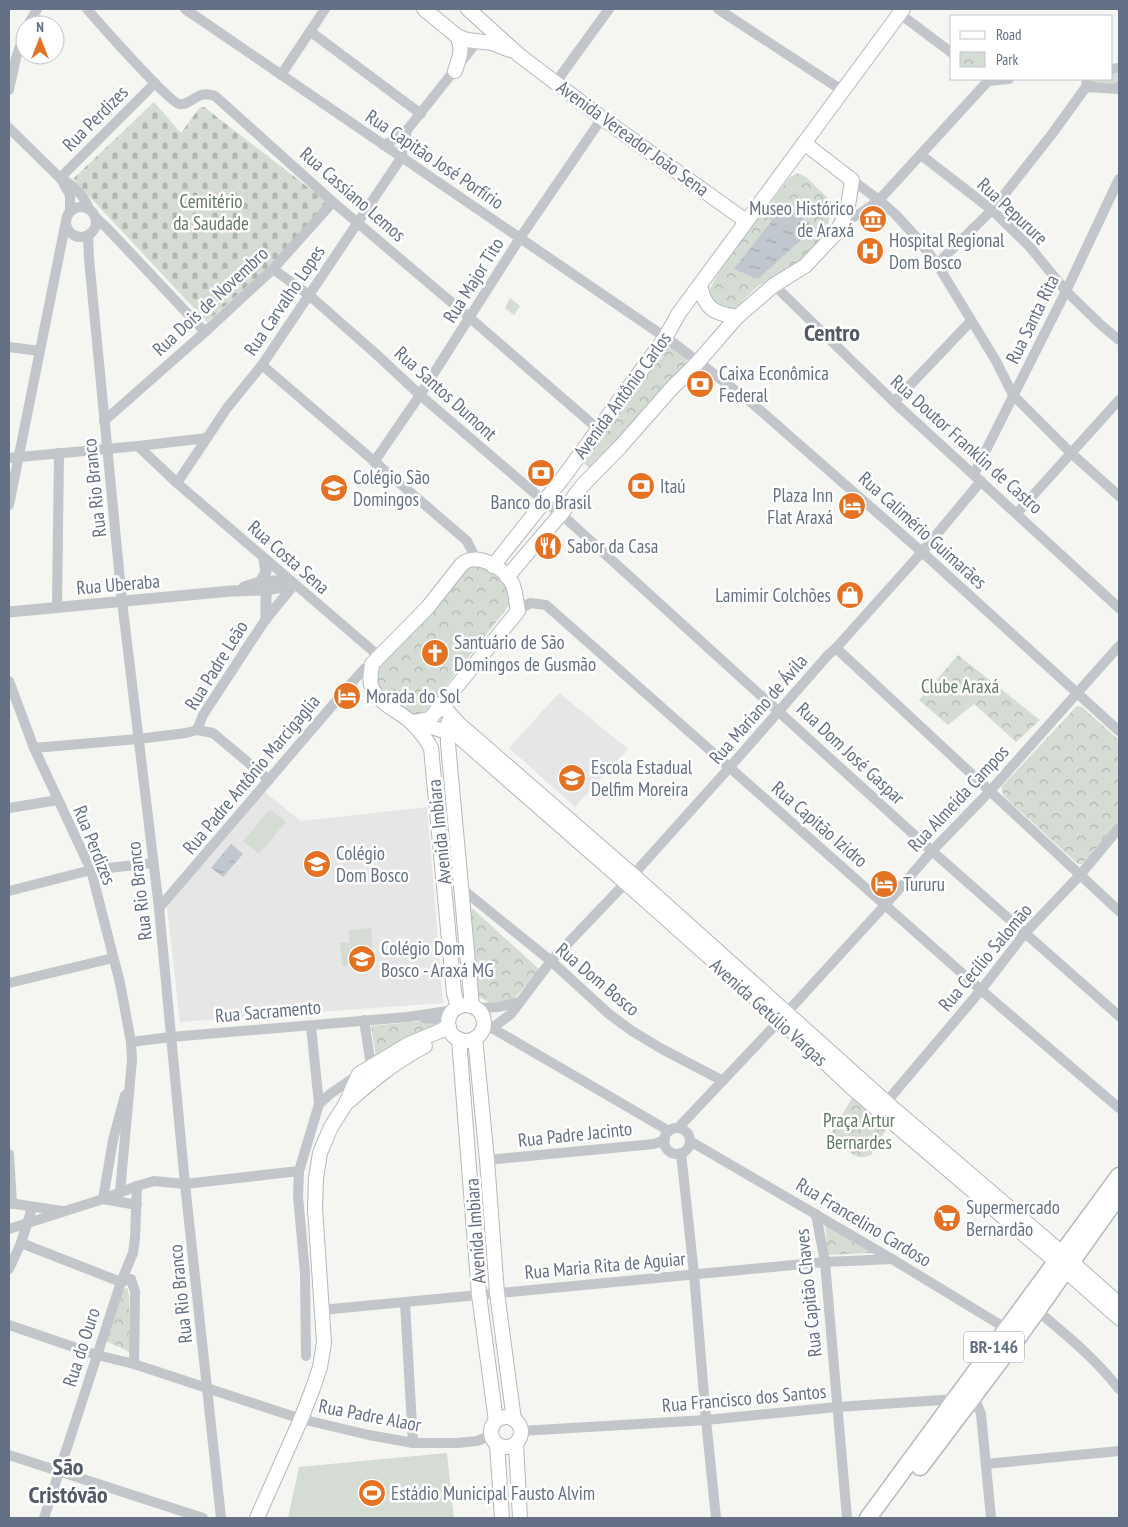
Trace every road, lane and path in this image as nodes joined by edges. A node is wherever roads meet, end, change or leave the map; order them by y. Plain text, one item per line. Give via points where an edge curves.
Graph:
1 (87, 9) edge
2 (185, 9) edge
3 (325, 9) edge
4 (424, 9) edge
5 (468, 9) edge
6 (609, 9) edge
7 (718, 9) edge
8 (901, 11) edge
9 (483, 22) junction
10 (311, 32) junction
11 (458, 36) junction
12 (477, 42) junction
13 (950, 51) edge
14 (519, 55) junction
15 (15, 63) edge
16 (455, 70) junction
17 (281, 75) junction
18 (986, 80) edge
19 (556, 82) junction
20 (155, 83) junction
21 (1086, 83) edge
22 (1119, 89) edge
23 (9, 90) edge
24 (843, 91) junction
25 (420, 114) junction
26 (602, 118) junction
27 (9, 128) edge
28 (407, 130) junction
29 (804, 142) junction
30 (383, 145) junction
31 (921, 155) junction
32 (401, 158) junction
33 (60, 178) junction
34 (1119, 179) edge
35 (852, 180) junction
36 (879, 200) junction
37 (333, 202) junction
38 (992, 210) junction
39 (92, 213) junction
40 (68, 216) junction
41 (359, 222) junction
42 (746, 222) junction
43 (841, 224) junction
44 (80, 235) junction
45 (520, 238) junction
46 (59, 252) junction
47 (937, 264) junction
48 (273, 269) junction
49 (700, 285) junction
50 (774, 285) junction
51 (1066, 291) junction
52 (309, 295) junction
53 (737, 317) junction
54 (470, 318) junction
55 (971, 321) junction
56 (204, 332) junction
57 (665, 338) junction
58 (1119, 340) edge
59 (9, 347) edge
60 (40, 351) junction
61 (698, 362) junction
62 (262, 365) junction
63 (420, 395) junction
64 (1014, 395) junction
65 (1119, 400) edge
66 (894, 402) junction
67 (104, 420) junction
68 (598, 429) junction
69 (207, 438) junction
70 (138, 446) junction
71 (108, 448) junction
72 (59, 453) junction
73 (1071, 453) junction
74 (14, 457) edge
75 (374, 462) junction
76 (977, 478) junction
77 (177, 483) junction
78 (1119, 496) edge
79 (545, 502) junction
80 (9, 505) edge
81 (1016, 513) junction
82 (561, 514) junction
83 (922, 552) junction
84 (264, 559) junction
85 (474, 559) junction
86 (493, 566) junction
87 (507, 577) junction
88 (291, 582) junction
89 (263, 586) junction
90 (122, 601) junction
91 (56, 607) junction
92 (1119, 608) edge
93 (518, 611) junction
94 (9, 612) edge
95 (266, 619) junction
96 (1119, 646) edge
97 (836, 648) junction
98 (376, 661) junction
99 (9, 681) edge
100 (1076, 692) junction
101 (445, 708) junction
102 (778, 711) junction
103 (411, 722) junction
104 (197, 730) junction
105 (1119, 731) edge
106 (447, 732) junction
107 (138, 738) junction
108 (34, 748) junction
109 (729, 768) junction
110 (268, 780) junction
111 (990, 791) junction
112 (454, 798) junction
113 (435, 799) junction
114 (58, 800) junction
115 (9, 808) edge
116 (1119, 828) edge
117 (932, 851) junction
118 (153, 863) junction
119 (91, 870) junction
120 (1080, 875) junction
121 (629, 879) junction
122 (462, 889) junction
123 (9, 891) edge
124 (886, 904) junction
125 (159, 908) junction
126 (1119, 911) edge
127 (1025, 933) junction
128 (113, 958) junction
129 (551, 962) junction
130 (9, 983) edge
131 (982, 990) junction
132 (519, 1002) junction
133 (1119, 1016) edge
134 (783, 1017) junction
135 (458, 1019) junction
136 (364, 1020) junction
137 (310, 1026) junction
138 (483, 1032) junction
139 (171, 1037) junction
140 (131, 1042) junction
141 (409, 1049) junction
142 (371, 1066) junction
143 (359, 1074) junction
144 (722, 1081) junction
145 (128, 1087) junction
146 (319, 1104) junction
147 (345, 1105) junction
148 (882, 1106) junction
149 (1119, 1108) edge
150 (670, 1133) junction
151 (690, 1141) junction
152 (681, 1153) junction
153 (9, 1154) edge
154 (487, 1160) junction
155 (299, 1171) junction
156 (1119, 1176) edge
157 (185, 1184) junction
158 (137, 1186) junction
159 (120, 1192) junction
160 (1119, 1195) edge
161 (103, 1199) junction
162 (11, 1204) edge
163 (137, 1205) junction
164 (32, 1208) junction
165 (65, 1211) junction
166 (816, 1214) junction
167 (28, 1223) junction
168 (9, 1229) edge
169 (21, 1243) junction
170 (892, 1259) junction
171 (825, 1262) junction
172 (1064, 1262) junction
173 (9, 1269) edge
174 (694, 1274) junction
175 (121, 1282) junction
176 (497, 1293) junction
177 (479, 1295) junction
178 (405, 1303) junction
179 (1119, 1304) edge
180 (1032, 1307) junction
181 (321, 1310) junction
182 (1119, 1318) edge
183 (9, 1325) edge
184 (1013, 1333) junction
185 (97, 1355) junction
186 (306, 1356) dead end
187 (134, 1364) junction
188 (208, 1389) junction
189 (1119, 1389) edge
190 (963, 1399) junction
191 (837, 1407) junction
192 (301, 1419) junction
193 (706, 1420) junction
194 (496, 1422) junction
195 (517, 1431) junction
196 (494, 1440) junction
197 (413, 1443) junction
198 (1119, 1451) edge
199 (9, 1455) edge
200 (986, 1464) junction
201 (59, 1471) junction
202 (44, 1518) edge
203 (203, 1518) edge
204 (221, 1518) edge
205 (257, 1518) edge
206 (502, 1518) edge
207 (520, 1518) edge
208 (716, 1518) edge
209 (847, 1518) edge
210 (868, 1518) edge
211 (881, 1518) edge
212 (991, 1518) edge

1 - 20 street, Rua Cassiano Lemos
2 - 17 street, Rua Capitão José Porfírio
3 - 10 street
4 - 11 main road, Avenida Vereador João Sena
5 - 9 main road, Avenida Vereador João Sena
6 - 19 street
7 - 24 street
8 - 13 street
8 - 24 main road, Avenida Antônio Carlos
9 - 12 main road
9 - 14 main road, Avenida Vereador João Sena
10 - 17 street
10 - 25 street
11 - 12 main road, Avenida Vereador João Sena
11 - 16 main road via 461,51
12 - 14 main road, Avenida Vereador João Sena via 492,43
12 - 16 street, Rua Carvalho Lopes
14 - 19 main road, Avenida Vereador João Sena
15 - 23 street
16 - 25 street, Rua Carvalho Lopes
17 - 30 street, Rua Capitão José Porfírio
18 - 31 street
19 - 26 main road, Avenida Vereador João Sena
20 - 33 street, Rua Perdizes
20 - 37 street, Rua Cassiano Lemos via 179,104 202,94 215,96
21 - 22 street
21 - 38 street via 1052,134
24 - 29 main road, Avenida Antônio Carlos
25 - 28 street, Rua Carvalho Lopes
26 - 42 main road, Avenida Vereador João Sena
26 - 45 street, Rua Major Tito
27 - 33 street
28 - 30 street, Rua Carvalho Lopes
28 - 32 street, Rua Carvalho Lopes
29 - 35 main road
29 - 42 main road, Avenida Antônio Carlos
30 - 32 street, Rua Capitão José Porfírio
31 - 36 street
31 - 38 street, Rua Pepurure
32 - 41 street, Rua Carvalho Lopes
32 - 45 street, Rua Capitão José Porfírio
33 - 39 street via 71,184 86,200
33 - 40 street via 70,195
34 - 51 street, Rua Santa Rita
35 - 36 street
35 - 43 main road, Avenida Antônio Carlos
36 - 43 street
36 - 47 street via 917,238
37 - 41 street, Rua Cassiano Lemos
37 - 48 street, Rua Dois de Novembro
38 - 47 street
38 - 51 street, Rua Pepurure via 1029,246
39 - 40 street via 79,207
39 - 44 street via 95,227
39 - 56 street
40 - 44 street via 68,229
40 - 46 street
41 - 52 street, Rua Carvalho Lopes
41 - 54 street, Rua Cassiano Lemos
42 - 49 main road, Avenida Antônio Carlos
43 - 50 main road, Avenida Antônio Carlos via 805,266
44 - 46 street
44 - 67 street, Rua Rio Branco via 89,259
45 - 54 street, Rua Major Tito
45 - 57 street, Rua Capitão José Porfírio
46 - 60 street
47 - 55 street
48 - 52 street, Rua Santos Dumont
48 - 56 street, Rua Dois de Novembro
49 - 53 main road via 707,305 720,314
49 - 57 main road, Avenida Antônio Carlos
50 - 53 main road, Avenida Antônio Carlos
50 - 66 street, Rua Doutor Franklin de Castro
51 - 58 street, Rua Pepurure
51 - 64 street, Rua Santa Rita
52 - 62 street, Rua Carvalho Lopes
52 - 63 street, Rua Santos Dumont
53 - 61 main road, Avenida Antônio Carlos
54 - 63 street, Rua Major Tito
54 - 68 street, Rua Cassiano Lemos
55 - 64 street
55 - 66 street
56 - 67 street, Rua Dois de Novembro
57 - 61 street, Rua Calimério Guimarães
57 - 68 main road, Avenida Antônio Carlos
59 - 60 street
60 - 74 street
61 - 82 main road, Avenida Antônio Carlos via 582,486
61 - 83 street, Rua Calimério Guimarães via 753,404
62 - 69 street, Rua Carvalho Lopes
62 - 75 street
63 - 75 street, Rua Major Tito
63 - 79 street, Rua Santos Dumont
64 - 73 street
64 - 76 street, Rua Santa Rita
65 - 73 street
66 - 76 street, Rua Doutor Franklin de Castro
67 - 71 street, Rua Rio Branco
68 - 79 main road, Avenida Antônio Carlos
69 - 70 street
69 - 77 street, Rua Carvalho Lopes
70 - 71 street
70 - 77 street, Rua Costa Sena
71 - 72 street
71 - 90 street, Rua Rio Branco
72 - 74 street
72 - 91 street
73 - 78 street
73 - 81 street
74 - 80 street
75 - 85 street via 467,541
76 - 81 street, Rua Doutor Franklin de Castro
76 - 83 street, Rua Mariano de Ávila
77 - 84 street, Rua Costa Sena
79 - 82 street, Rua Santos Dumont
79 - 86 main road, Avenida Antônio Carlos
81 - 92 street, Rua Doutor Franklin de Castro
82 - 87 main road, Avenida Antônio Carlos
82 - 102 street, Rua Dom José Gaspar
83 - 97 street, Rua Mariano de Ávila
83 - 100 street, Rua Calimério Guimarães
84 - 88 street, Rua Costa Sena
84 - 89 street
85 - 86 main road
85 - 98 main road via 462,564 428,607
86 - 87 main road
87 - 93 main road via 513,585
88 - 89 street, Rua Uberaba
88 - 95 street, Rua Padre Leão
88 - 98 street, Rua Costa Sena
89 - 90 street, Rua Uberaba
89 - 95 street
90 - 91 street, Rua Uberaba
90 - 107 street, Rua Rio Branco
91 - 94 street, Rua Uberaba
93 - 101 main road via 456,689
93 - 109 street, Rua Capitão Izidro via 530,603 546,605
95 - 104 street, Rua Padre Leão via 203,715
96 - 100 street, Rua Almeida Campos
97 - 102 street, Rua Mariano de Ávila
97 - 111 street
98 - 103 main road via 372,687 379,698
98 - 110 street, Rua Padre Antônio Marcigaglia via 348,686
99 - 108 street, Rua Perdizes
100 - 105 street, Rua Calimério Guimarães
100 - 111 street, Rua Almeida Campos
101 - 103 main road via 430,719
101 - 106 main road, Avenida Imbiara
101 - 121 main road, Avenida Getúlio Vargas
102 - 109 street, Rua Mariano de Ávila
102 - 117 street, Rua Dom José Gaspar
103 - 106 main road, Avenida Getúlio Vargas
103 - 113 main road, Avenida Imbiara via 431,748
104 - 107 street
104 - 110 street via 213,733
106 - 112 main road, Avenida Imbiara
106 - 121 main road, Avenida Getúlio Vargas via 458,736
107 - 108 street
107 - 118 street, Rua Rio Branco
108 - 114 street, Rua Perdizes
109 - 121 street, Rua Mariano de Ávila
109 - 124 street, Rua Capitão Izidro
110 - 125 street, Rua Padre Antônio Marcigaglia
111 - 117 street, Rua Almeida Campos
111 - 120 street
112 - 113 main road
112 - 122 main road, Avenida Imbiara
113 - 135 main road, Avenida Imbiara
114 - 115 street
114 - 119 street, Rua Perdizes
116 - 120 street, Rua Cecílio Salomão
117 - 124 street, Rua Almeida Campos
117 - 127 street, Rua Dom José Gaspar
118 - 119 street
118 - 125 street, Rua Rio Branco
119 - 123 street
119 - 128 street, Rua Perdizes
120 - 126 street
120 - 127 street, Rua Cecílio Salomão
121 - 129 street, Rua Mariano de Ávila
121 - 134 main road, Avenida Getúlio Vargas
122 - 129 street, Rua Dom Bosco
122 - 135 main road, Avenida Imbiara
124 - 131 street, Rua Capitão Izidro
124 - 134 street, Rua Almeida Campos
125 - 139 street, Rua Rio Branco
127 - 131 street, Rua Cecílio Salomão
127 - 133 street, Rua Dom José Gaspar
128 - 130 street
128 - 140 street, Rua Perdizes
129 - 132 street, Rua Mariano de Ávila
129 - 144 street, Rua Dom Bosco via 632,1031
131 - 148 street, Rua Cecílio Salomão
131 - 149 street, Rua Capitão Izidro
132 - 135 street
132 - 138 street, Rua Mariano de Ávila via 511,1014
134 - 144 street, Rua Almeida Campos
134 - 148 main road, Avenida Getúlio Vargas
135 - 136 street, Rua Sacramento via 408,1016
135 - 138 main road, Avenida Imbiara via 482,1016
135 - 138 main road via 467,1040
135 - 141 main road
135 - 177 main road, Avenida Imbiara
136 - 137 street, Rua Sacramento
136 - 142 street
137 - 139 street, Rua Sacramento
137 - 146 street
138 - 150 street
138 - 154 main road, Avenida Imbiara
139 - 140 street, Rua Sacramento
139 - 157 street, Rua Rio Branco
140 - 145 street, Rua Perdizes
141 - 142 main road
141 - 147 main road
142 - 143 main road
143 - 146 street
143 - 147 main road
144 - 150 street, Rua Almeida Campos
145 - 159 street
145 - 161 street via 114,1132
146 - 155 street
147 - 181 main road via 320,1153 316,1178
148 - 172 main road, Avenida Getúlio Vargas
150 - 151 street via 685,1131
150 - 152 street via 665,1144 669,1150
150 - 154 street, Rua Padre Jacinto via 654,1144
151 - 152 street
151 - 166 street, Rua Francelino Cardoso
152 - 174 street
153 - 162 street
154 - 176 main road, Avenida Imbiara
155 - 157 street
155 - 186 street
156 - 172 highway, BR-146
157 - 158 street via 154,1181
157 - 188 street, Rua Rio Branco
158 - 159 street
158 - 163 street, Rua do Ouro
159 - 161 street
160 - 172 highway, BR-146
161 - 163 street
161 - 165 street
162 - 164 street
163 - 175 street, Rua do Ouro via 133,1253
164 - 165 street
164 - 167 street
165 - 167 street
166 - 170 street, Rua Francelino Cardoso
166 - 171 street, Rua Capitão Chaves
167 - 168 street
167 - 169 street
169 - 173 street
169 - 175 street
170 - 171 street, Rua Maria Rita de Aguiar
170 - 184 street, Rua Francelino Cardoso
171 - 174 street, Rua Maria Rita de Aguiar
171 - 191 street, Rua Capitão Chaves
172 - 179 main road, Avenida Getúlio Vargas
172 - 180 highway, BR-146
172 - 182 main road, Avenida Getúlio Vargas
174 - 176 street, Rua Maria Rita de Aguiar
174 - 193 street
175 - 185 street, Rua do Ouro
175 - 187 street via 130,1279 135,1292
176 - 177 street, Rua Maria Rita de Aguiar
176 - 195 main road, Avenida Imbiara
177 - 178 street, Rua Maria Rita de Aguiar
177 - 194 main road, Avenida Imbiara
178 - 181 street, Rua Maria Rita de Aguiar
178 - 197 street
180 - 184 highway, BR-146
180 - 189 street via 1094,1361
181 - 192 main road via 324,1343 320,1366
183 - 185 street, Rua Padre Alaor
184 - 190 highway, BR-146
185 - 187 street, Rua Padre Alaor
185 - 201 street, Rua do Ouro
187 - 188 street, Rua Padre Alaor
188 - 192 street, Rua Padre Alaor
188 - 204 street, Rua Rio Branco
190 - 191 street, Rua Francisco dos Santos
190 - 200 street via 977,1404 979,1408
190 - 210 highway, BR-146
190 - 211 highway, BR-146
191 - 193 street, Rua Francisco dos Santos
191 - 209 street, Rua Capitão Chaves
192 - 197 street, Rua Padre Alaor
192 - 205 main road
193 - 195 street, Rua Francisco dos Santos
193 - 208 street
194 - 195 main road via 505,1418
194 - 196 main road via 493,1426
195 - 196 main road via 507,1447
195 - 207 main road, Avenida Imbiara
196 - 197 street, Rua Padre Alaor
196 - 206 main road
198 - 200 street
199 - 201 street
200 - 212 street
201 - 202 street, Rua do Ouro
201 - 203 street

